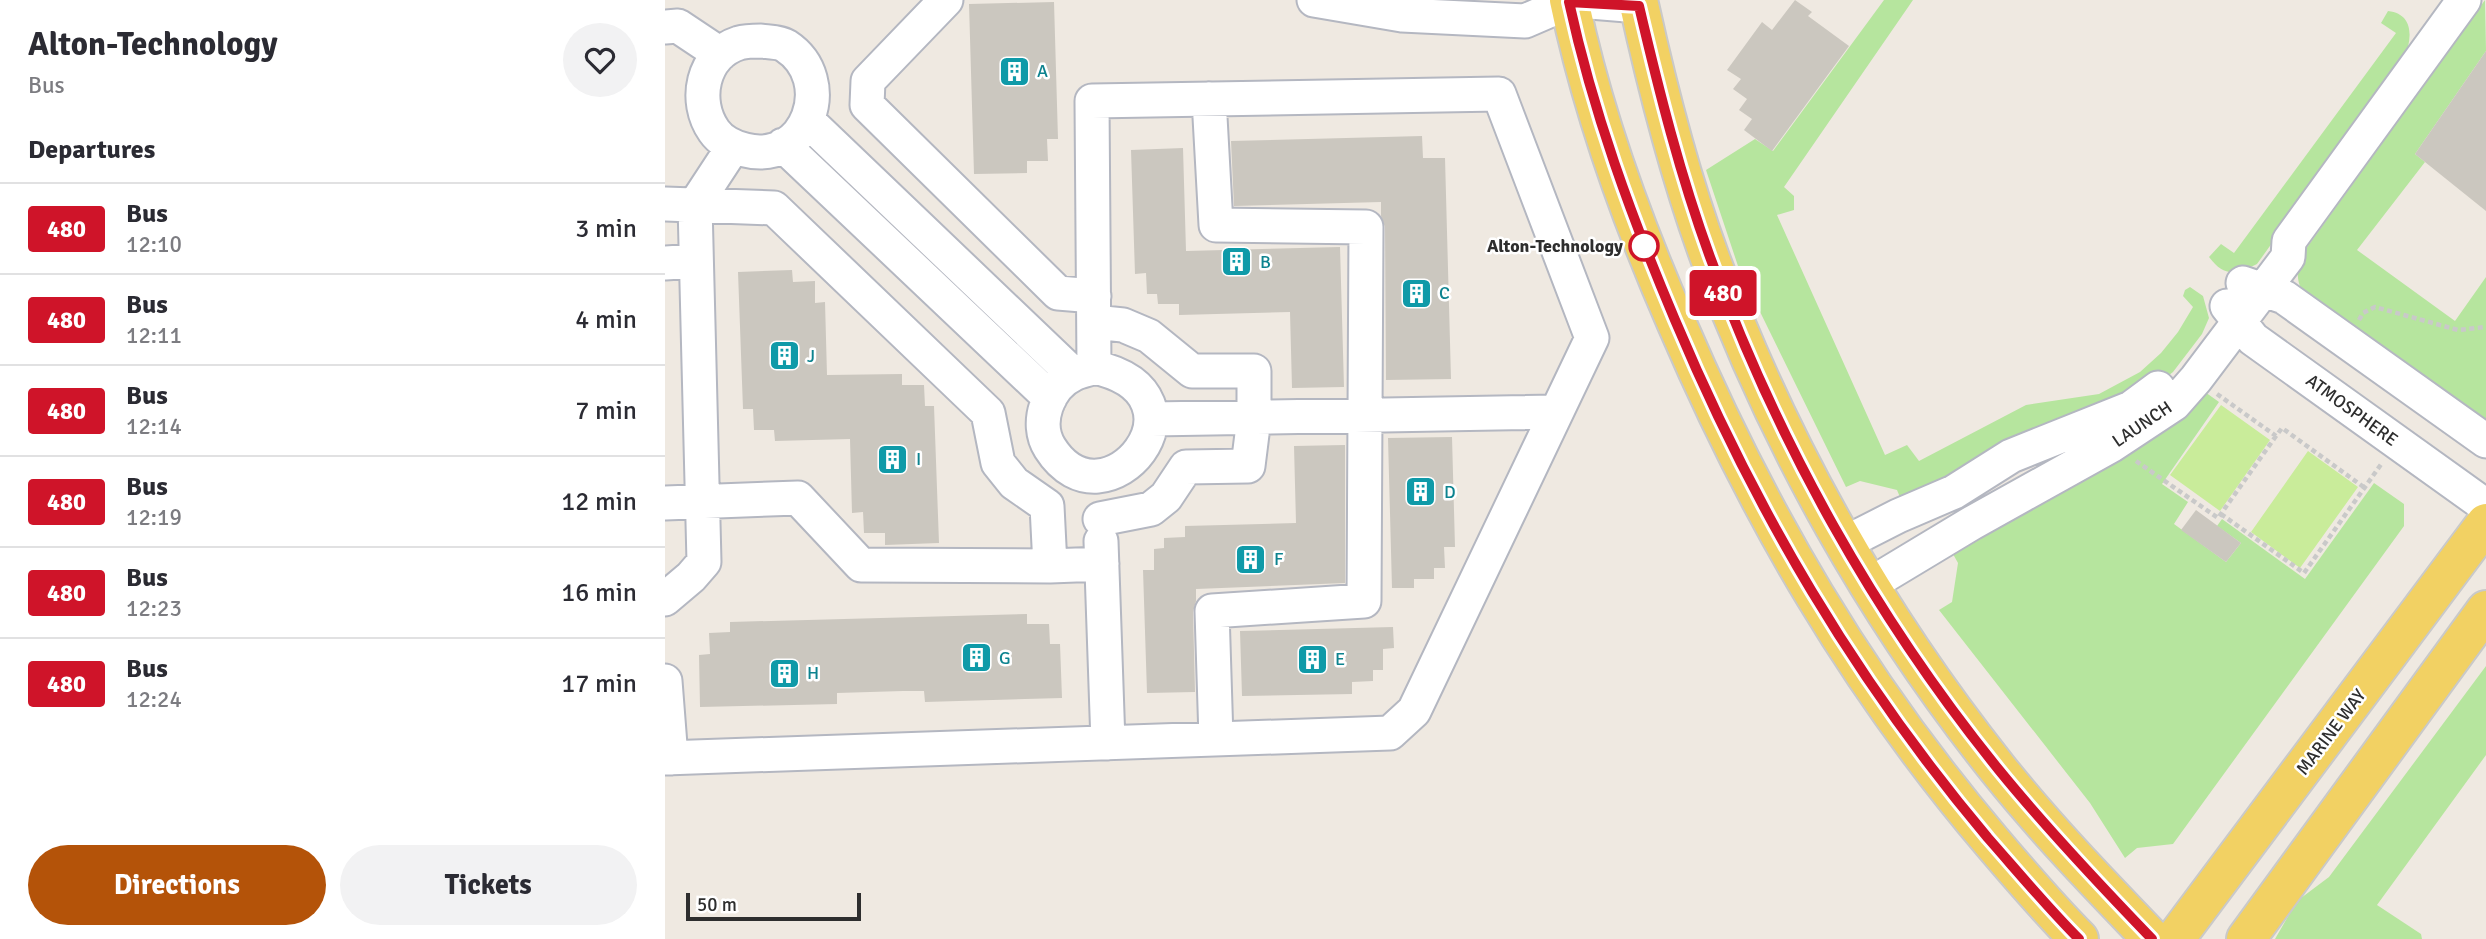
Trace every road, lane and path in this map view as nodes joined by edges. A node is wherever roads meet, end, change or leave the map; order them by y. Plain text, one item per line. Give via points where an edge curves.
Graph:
1 (1314, 0) edge
2 (2464, 0) edge
3 (1568, 1) edge
4 (939, 3) edge
5 (1639, 3) edge
6 (665, 27) edge
7 (720, 54) junction
8 (1209, 99) junction
9 (808, 121) junction
10 (783, 145) junction
11 (733, 147) junction
12 (680, 204) edge
13 (681, 262) edge
14 (2243, 300) junction
15 (1094, 309) junction
16 (2486, 327) edge
17 (2344, 339) junction
18 (1083, 371) junction
19 (2196, 379) junction
20 (1050, 398) junction
21 (1556, 412) junction
22 (1365, 417) junction
23 (1254, 418) junction
24 (1152, 419) junction
25 (2276, 436) junction
26 (2486, 441) edge
27 (2397, 443) junction
28 (2112, 444) junction
29 (1099, 475) junction
30 (2365, 488) junction
31 (1954, 492) junction
32 (701, 501) junction
33 (665, 503) edge
34 (2486, 506) edge
35 (2221, 514) junction
36 (1100, 519) junction
37 (1972, 523) junction
38 (2486, 523) edge
39 (1845, 543) junction
40 (1102, 564) junction
41 (1050, 566) junction
42 (1869, 585) junction
43 (665, 599) edge
44 (2486, 610) edge
45 (665, 681) edge
46 (1216, 739) junction
47 (1108, 743) junction
48 (668, 758) edge
49 (2078, 939) edge
50 (2152, 939) edge
51 (2175, 939) edge
52 (2245, 939) edge

1 - 3 street via 1402,15 1525,21
2 - 14 street, LAUNCH via 2288,242 2272,246
3 - 5 street
3 - 49 main road via 1596,110 1638,230 1711,403 1759,499 1832,626 1904,733
4 - 15 street via 868,81 867,104 1058,293
5 - 39 main road via 1670,132 1709,255 1781,428
6 - 7 street via 678,26
7 - 9 street via 739,43 785,45 807,66 813,100
7 - 11 street via 707,72 701,93 704,115 716,134
8 - 15 street via 1091,102
8 - 21 street via 1499,94 1591,338
8 - 22 street via 1216,225 1366,227
9 - 10 street
9 - 18 street
10 - 11 street via 754,152
10 - 20 street
11 - 12 street
12 - 13 street
12 - 41 street via 774,208 988,413 997,463 1014,484 1047,506
13 - 32 street
14 - 17 street via 2284,297
14 - 19 street, LAUNCH
14 - 27 street, ATMOSPHERE via 2253,339
14 - 31 street, LAUNCH via 2171,378 2131,408 2011,456
15 - 18 street
15 - 23 street via 1149,336 1192,371 1254,371
16 - 17 path via 2458,330 2375,307 2363,313
17 - 26 street
18 - 20 street via 1057,386
18 - 24 street via 1115,372 1133,383
19 - 25 path
19 - 28 street, LAUNCH via 2174,404
20 - 29 street via 1043,424 1048,445 1061,462 1079,472
21 - 22 street
21 - 46 street via 1414,711 1390,733
22 - 23 street
22 - 46 street via 1364,601 1212,611
23 - 24 street
23 - 36 street via 1248,466 1186,467 1167,497 1151,509
24 - 29 street via 1136,458 1119,471
25 - 30 path via 2282,428
25 - 35 path
27 - 30 path
27 - 34 street, ATMOSPHERE
28 - 35 path via 2218,518
28 - 37 street, LAUNCH
29 - 36 street
30 - 35 path via 2304,573
31 - 37 street
31 - 39 street, LAUNCH
32 - 33 street
32 - 41 street via 798,498 862,565
32 - 43 street via 704,562
36 - 40 street
37 - 42 street, LAUNCH
38 - 51 main road, MARINE WAY
39 - 42 main road
40 - 41 street
40 - 47 street
42 - 50 main road via 1923,668 1999,769 2081,866
44 - 52 main road
45 - 48 street
46 - 47 street
47 - 48 street

